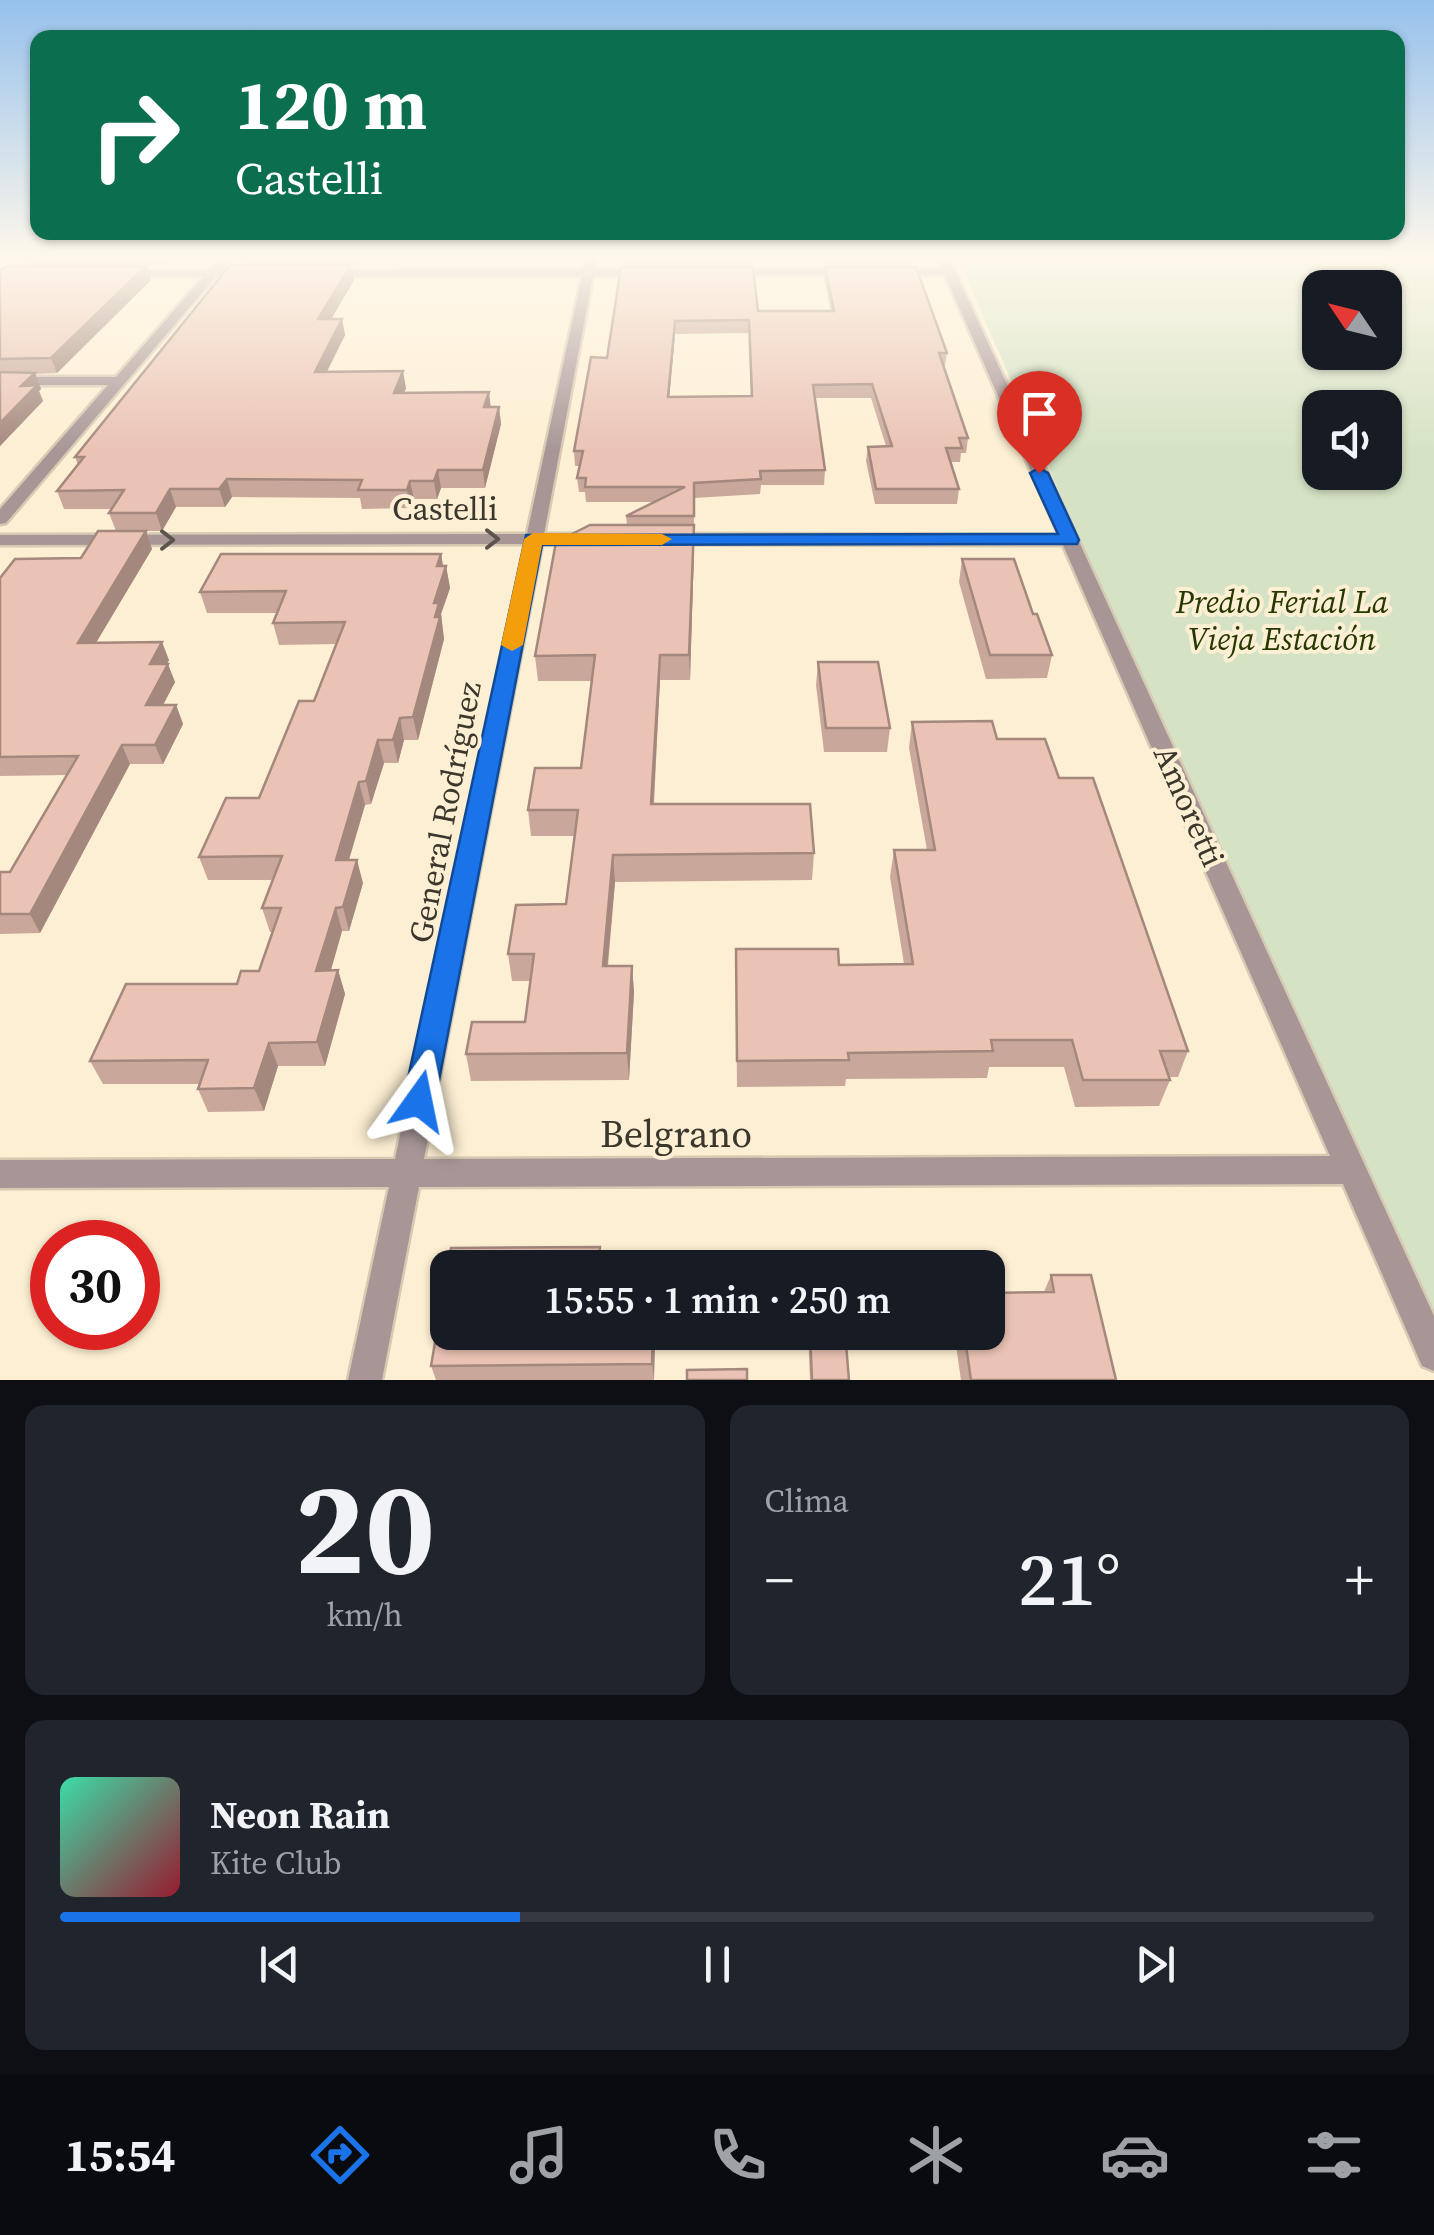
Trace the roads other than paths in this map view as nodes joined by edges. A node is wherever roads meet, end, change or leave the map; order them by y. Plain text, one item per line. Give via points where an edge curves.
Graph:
1 (170, 322) edge
2 (578, 322) edge
3 (972, 322) edge
4 (121, 380) junction
5 (0, 381) edge
6 (0, 519) edge
7 (533, 539) junction
8 (613, 539) edge
9 (652, 539) edge
10 (0, 540) edge
11 (1070, 540) junction
12 (1353, 1170) junction
13 (0, 1174) edge
14 (404, 1176) junction
15 (1434, 1354) edge
16 (364, 1380) edge

1 - 4 street
2 - 7 street, General Rodríguez
3 - 11 street, Amoretti
4 - 5 street
4 - 6 street
7 - 8 street, Castelli
10 -> 7 street, Castelli
7 - 14 street, General Rodríguez
9 - 11 street
11 - 12 street, Amoretti
12 - 14 street, Belgrano
12 - 15 street, Amoretti
13 - 14 street, Belgrano
14 - 16 street, General Rodríguez

